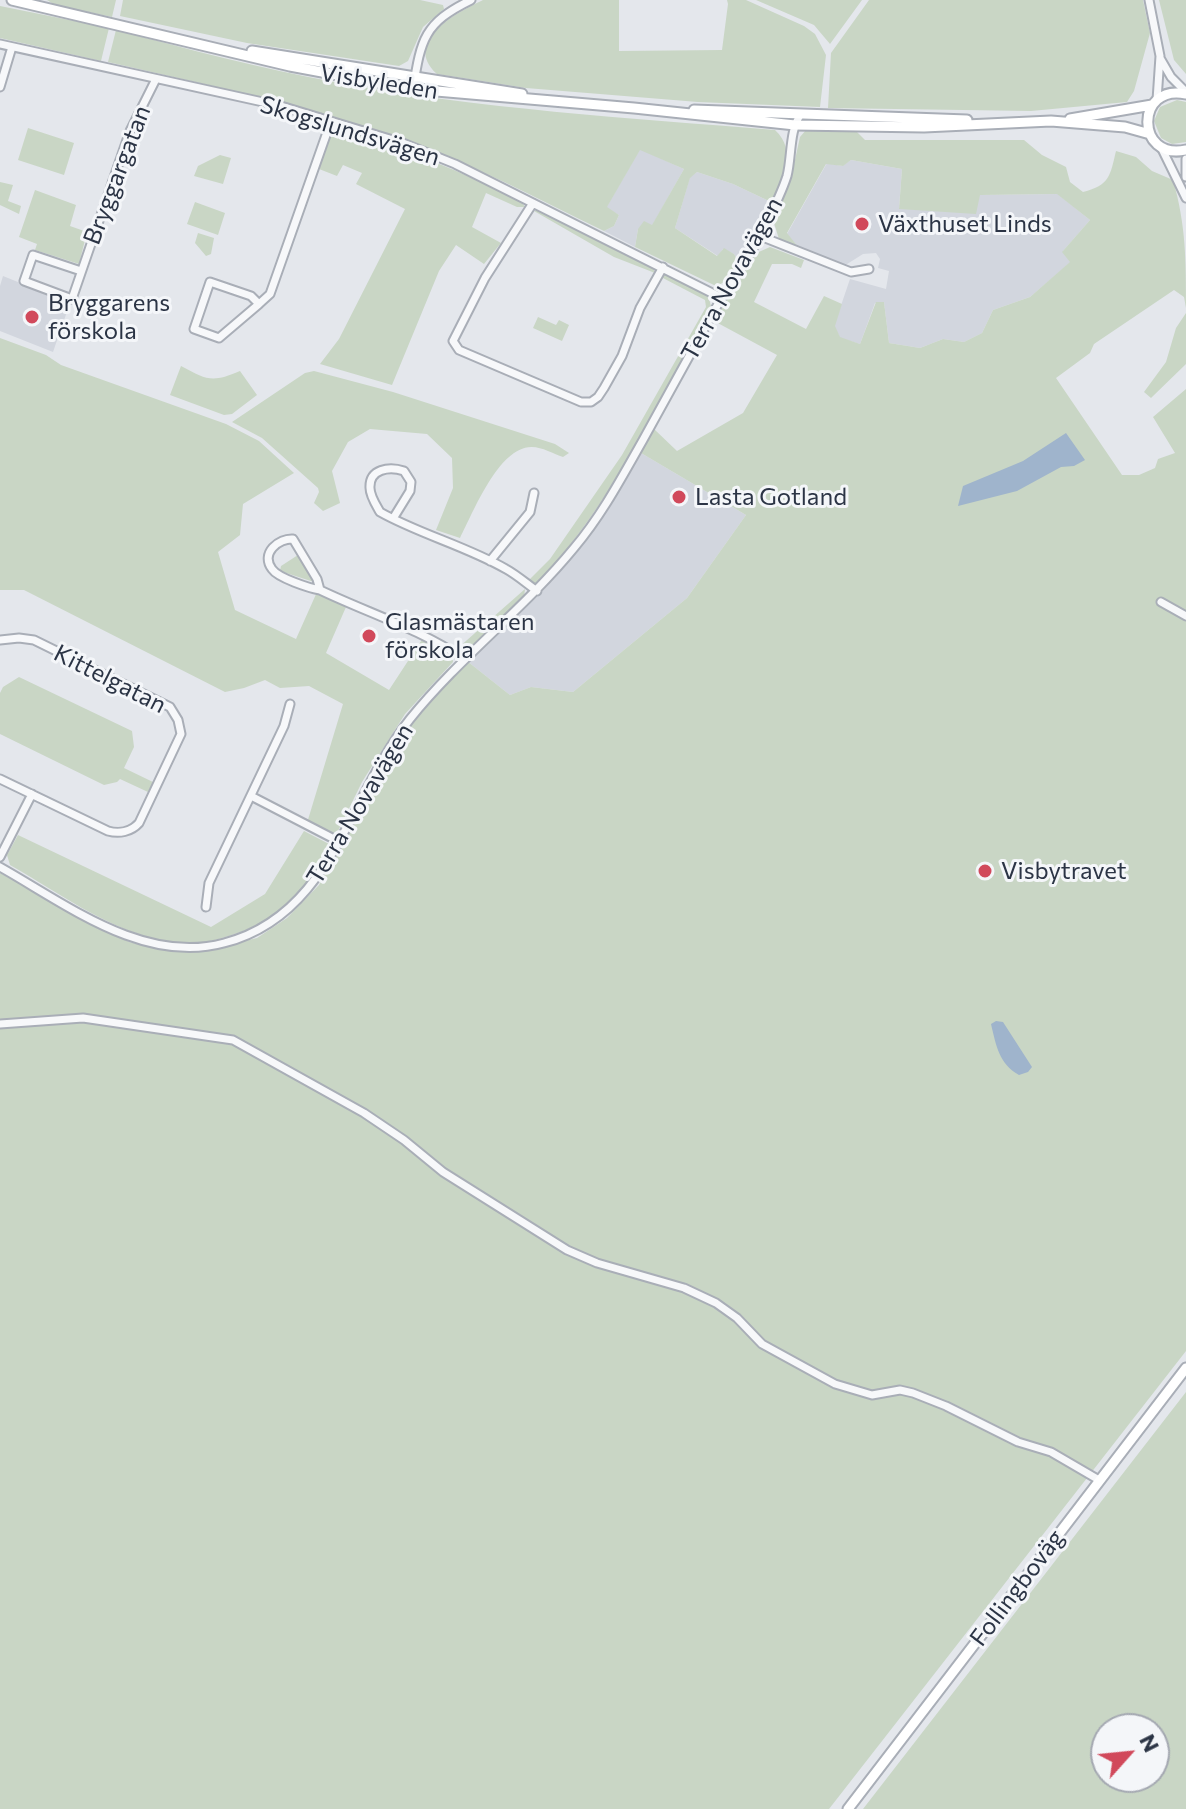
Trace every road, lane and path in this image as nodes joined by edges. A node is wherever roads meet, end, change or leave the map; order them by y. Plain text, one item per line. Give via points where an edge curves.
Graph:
1 (12, 0) edge
2 (471, 0) edge
3 (1149, 0) edge
4 (188, 41) junction
5 (0, 44) edge
6 (12, 47) junction
7 (1160, 56) junction
8 (415, 77) junction
9 (156, 79) junction
10 (0, 87) edge
11 (413, 89) junction
12 (1186, 93) edge
13 (573, 102) junction
14 (1155, 102) junction
15 (634, 108) junction
16 (801, 114) junction
17 (331, 121) junction
18 (1051, 121) junction
19 (1013, 122) junction
20 (795, 125) junction
21 (1150, 134) junction
22 (1161, 147) junction
23 (1186, 150) edge
24 (1186, 159) edge
25 (1186, 177) edge
26 (1186, 198) edge
27 (533, 203) junction
28 (760, 236) junction
29 (663, 267) junction
30 (869, 269) dead end
31 (81, 271) junction
32 (722, 298) junction
33 (259, 304) junction
34 (534, 493) dead end
35 (394, 517) junction
36 (490, 561) junction
37 (320, 590) junction
38 (537, 591) junction
39 (1161, 602) dead end
40 (1186, 616) edge
41 (0, 640) edge
42 (464, 659) junction
43 (290, 704) dead end
44 (0, 779) edge
45 (32, 794) junction
46 (251, 796) junction
47 (338, 841) junction
48 (0, 857) edge
49 (0, 867) edge
50 (206, 907) dead end
51 (0, 1024) edge
52 (1186, 1368) edge
53 (1099, 1480) junction
54 (848, 1809) edge

1 - 4 main road, Visbyleden
2 - 8 street via 441,16 425,35
3 - 7 street
4 - 8 main road, Visbyleden
4 - 11 main road, Visbyleden
5 - 6 street, Skogslundsvägen
6 - 9 street, Skogslundsvägen
6 - 10 street
7 - 12 street
7 - 14 street
8 - 11 street
8 - 13 main road, Visbyleden
9 - 17 street, Skogslundsvägen
9 - 31 street, Bryggargatan via 130,131
11 - 13 main road, Visbyleden
12 - 14 main road, Visbyleden
13 - 15 main road, Visbyleden
14 - 18 main road, Visbyleden via 1118,113
14 - 21 main road via 1147,121
15 - 16 main road, Visbyleden
15 - 20 main road, Visbyleden
16 - 19 main road, Visbyleden
16 - 20 street, Terra Novavägen
17 - 27 street, Skogslundsvägen via 403,143
17 - 33 street via 270,294
18 - 19 main road, Visbyleden
18 - 21 main road, Visbyleden
19 - 20 main road, Visbyleden
20 - 28 street, Terra Novavägen via 786,179
21 - 22 main road
22 - 23 main road
22 - 26 street
24 - 25 street
27 - 29 street, Skogslundsvägen
27 - 29 street via 459,328 453,341 459,350 591,402 622,356
28 - 30 street via 851,272
28 - 32 street, Terra Novavägen
29 - 32 street, Skogslundsvägen
31 - 31 street, Bryggargatan via 33,255 24,281 72,299
32 - 38 street, Terra Novavägen via 622,478 577,545
33 - 33 street via 251,296 210,282 194,329 219,338
34 - 36 street via 530,512
35 - 35 street via 380,512 370,492 372,478 387,468 404,471 411,482
35 - 36 street
36 - 38 street
37 - 37 street via 272,569 272,547 293,539
37 - 42 street
38 - 42 street, Terra Novavägen
39 - 40 street
41 - 45 street, Kittelgatan via 34,640 170,707 181,727 139,823 128,831 108,831
42 - 47 street, Terra Novavägen via 384,755
43 - 46 street
44 - 45 street, Kittelgatan
45 - 48 street
46 - 47 street
46 - 50 street via 209,883
47 - 49 street, Terra Novavägen via 308,891 275,922 242,938 203,947 132,938
51 - 53 street via 83,1018 233,1040 364,1113 443,1172 567,1250 716,1303 762,1344 835,1384 872,1395 913,1393 1051,1452
52 - 53 main road, Follingboväg
53 - 54 main road, Follingboväg

